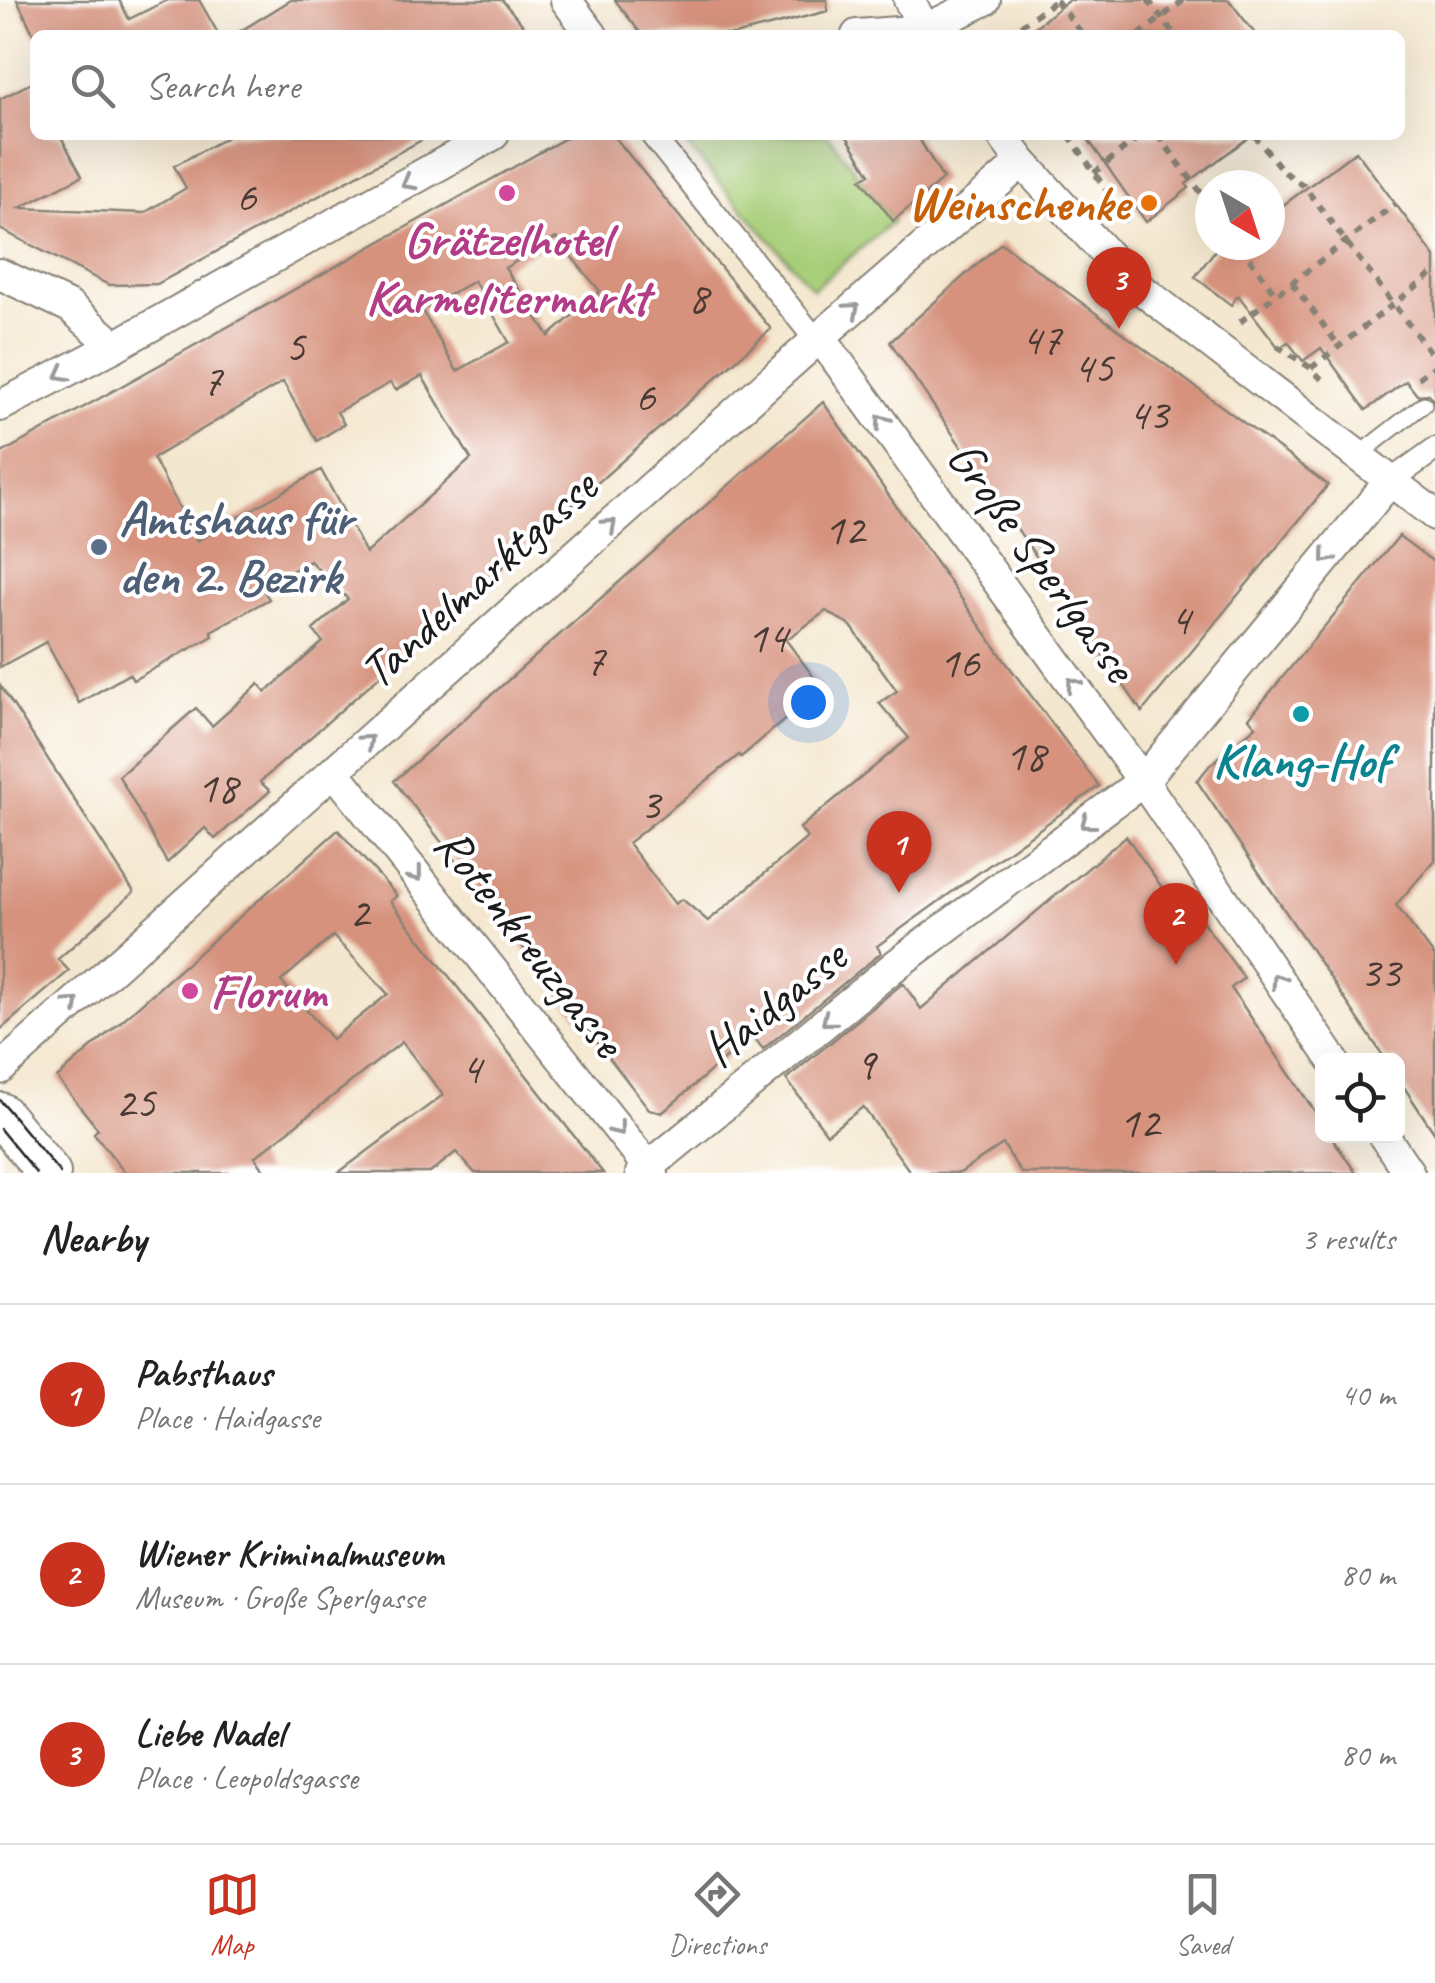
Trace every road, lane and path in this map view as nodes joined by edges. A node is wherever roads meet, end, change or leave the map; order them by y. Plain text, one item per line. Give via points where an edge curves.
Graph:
1 (566, 0) edge
2 (909, 0) edge
3 (985, 0) edge
4 (1056, 0) edge
5 (1148, 0) edge
6 (1184, 0) edge
7 (1161, 18) junction
8 (588, 30) edge
9 (925, 30) edge
10 (930, 30) edge
11 (1015, 30) edge
12 (1079, 30) edge
13 (1145, 30) edge
14 (1171, 30) edge
15 (484, 140) edge
16 (656, 140) edge
17 (1006, 140) edge
18 (1072, 140) edge
19 (1136, 140) edge
20 (1162, 140) edge
21 (1258, 140) edge
22 (1022, 162) junction
23 (1094, 173) junction
24 (1195, 184) edge
25 (1395, 204) dead end
26 (1138, 235) dead end
27 (1345, 242) junction
28 (1251, 260) edge
29 (1435, 272) edge
30 (0, 274) edge
31 (1292, 283) junction
32 (1276, 295) junction
33 (1393, 304) junction
34 (1224, 311) dead end
35 (1240, 322) junction
36 (1254, 331) dead end
37 (820, 336) junction
38 (1268, 340) dead end
39 (115, 346) junction
40 (1338, 346) junction
41 (1435, 359) edge
42 (1311, 368) junction
43 (1332, 390) dead end
44 (1424, 404) dead end
45 (0, 406) edge
46 (1435, 448) edge
47 (1356, 457) junction
48 (1389, 482) junction
49 (1435, 515) edge
50 (334, 771) junction
51 (1143, 781) junction
52 (1328, 1053) edge
53 (0, 1069) edge
54 (0, 1114) edge
55 (1389, 1143) edge
56 (647, 1171) edge
57 (49, 1173) edge
58 (1409, 1173) edge

1 - 8 street
2 - 9 street
3 - 10 street
4 - 11 path
4 - 12 path
5 - 7 path
6 - 7 path
7 - 13 path
7 - 14 path
15 -> 39 street
16 - 37 street, Große Sperlgasse via 808,330
17 - 22 street
18 - 23 path
19 - 23 path
20 - 24 path
21 - 27 path via 1303,185
37 -> 22 street, Tandelmarktgasse
22 - 47 street via 1134,283
23 - 26 path
25 - 27 path
27 - 31 path
27 - 33 path
28 - 32 path
29 - 33 path
30 - 39 street via 70,307
31 - 32 path
31 - 40 path
32 - 35 path
33 - 40 path
33 - 41 path
34 - 35 path
35 - 36 path
50 -> 37 street, Tandelmarktgasse
51 -> 37 street, Große Sperlgasse
38 - 42 path
39 -> 45 street
40 - 42 path
42 - 43 path
44 - 47 lane
46 - 48 street, Haidgasse
47 - 48 street
48 - 49 street
48 -> 51 street, Haidgasse
53 -> 50 street, Tandelmarktgasse
50 -> 56 street, Rotenkreuzgasse
52 -> 51 street, Große Sperlgasse
51 -> 56 street, Haidgasse via 897,964
54 - 57 main road
55 - 58 street

